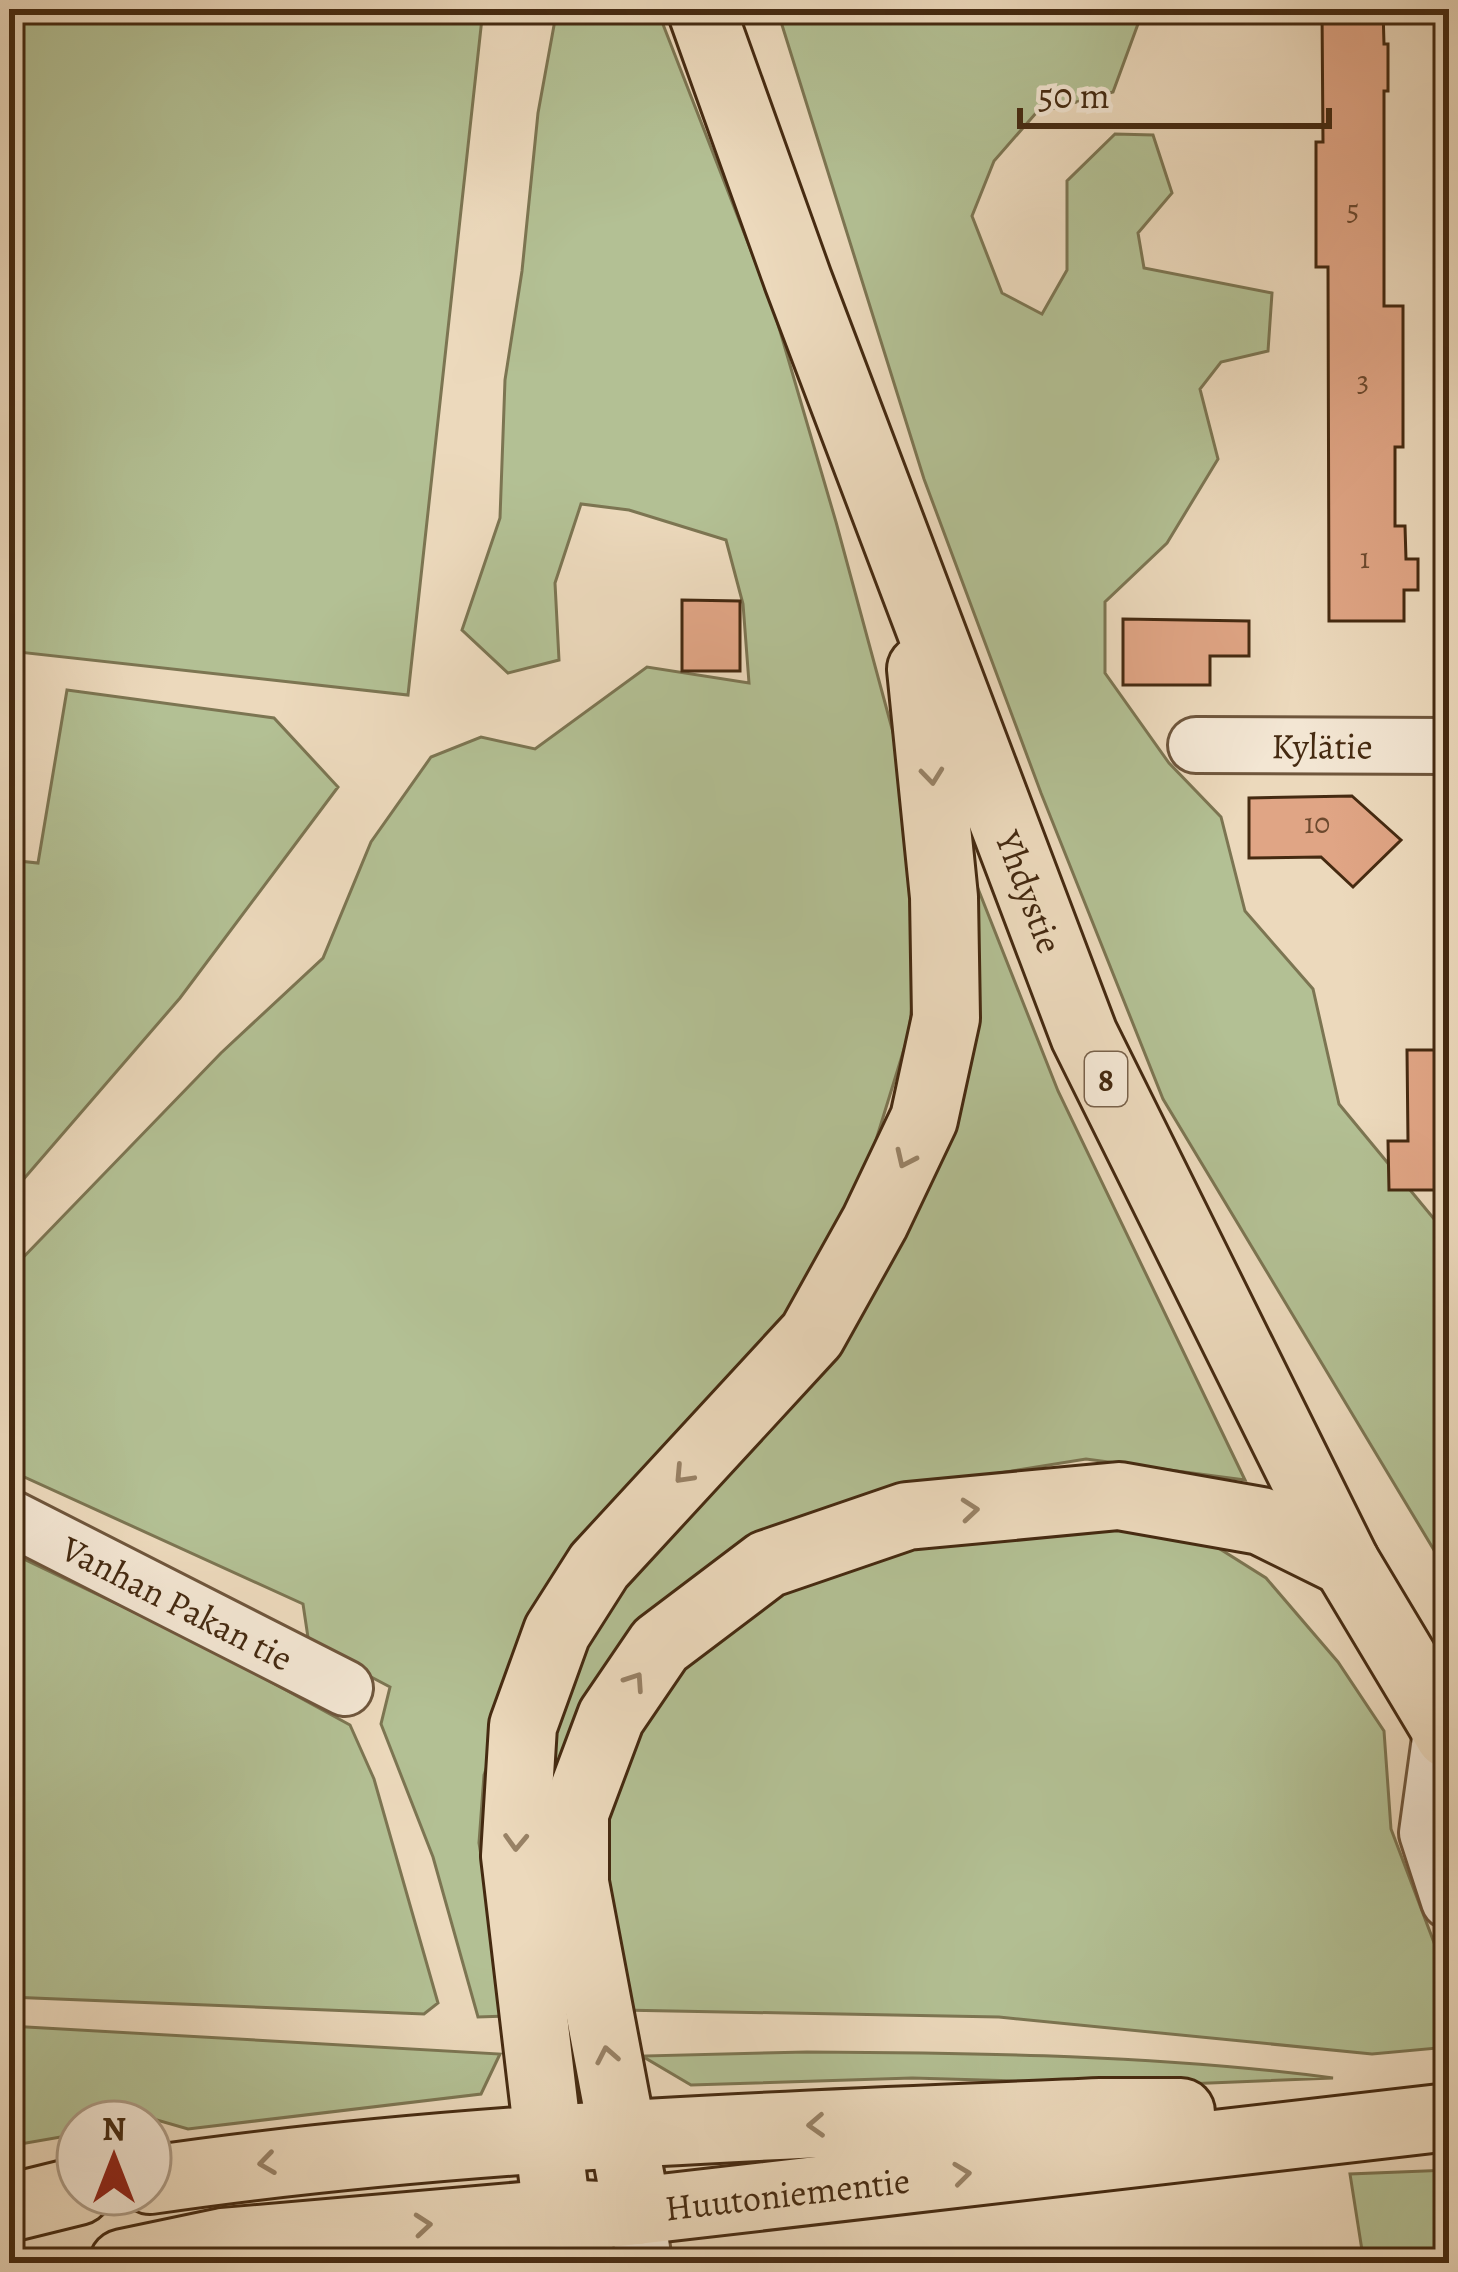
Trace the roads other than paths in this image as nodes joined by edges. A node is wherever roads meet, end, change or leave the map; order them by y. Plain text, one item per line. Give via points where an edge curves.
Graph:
1 (701, 9) edge
2 (912, 576) junction
3 (1196, 745) dead end
4 (1449, 746) edge
5 (9, 1517) edge
6 (1346, 1563) junction
7 (345, 1688) dead end
8 (1446, 1730) edge
9 (1449, 1901) edge
10 (1449, 2115) edge
11 (622, 2133) junction
12 (551, 2136) junction
13 (174, 2177) edge
14 (54, 2197) edge
15 (9, 2208) edge
16 (641, 2237) edge
17 (566, 2238) edge
18 (123, 2263) edge

1 - 2 main road, Yhdystie / 8
2 - 6 main road, Yhdystie / 8 via 1084,1035
2 -> 12 main road via 944,917 946,1018 924,1120 812,1335 599,1566 557,1632 523,1726 515,1856
3 - 4 street, Kylätie
5 - 7 street, Vanhan Pakan tie
6 - 8 main road, Yhdystie / 8
11 -> 6 main road via 575,1883 575,1813 611,1718 660,1645 767,1564 907,1516 1119,1496 1261,1521
8 - 9 street via 1427,1832
10 -> 11 main road, Huutoniementie via 1101,2111
16 -> 10 main road, Huutoniementie
11 - 12 main road, Huutoniementie
11 - 16 main road
12 -> 13 main road, Huutoniementie
12 - 17 main road
14 - 15 main road
16 - 17 main road, Huutoniementie via 601,2215
18 -> 17 main road, Huutoniementie via 223,2242

